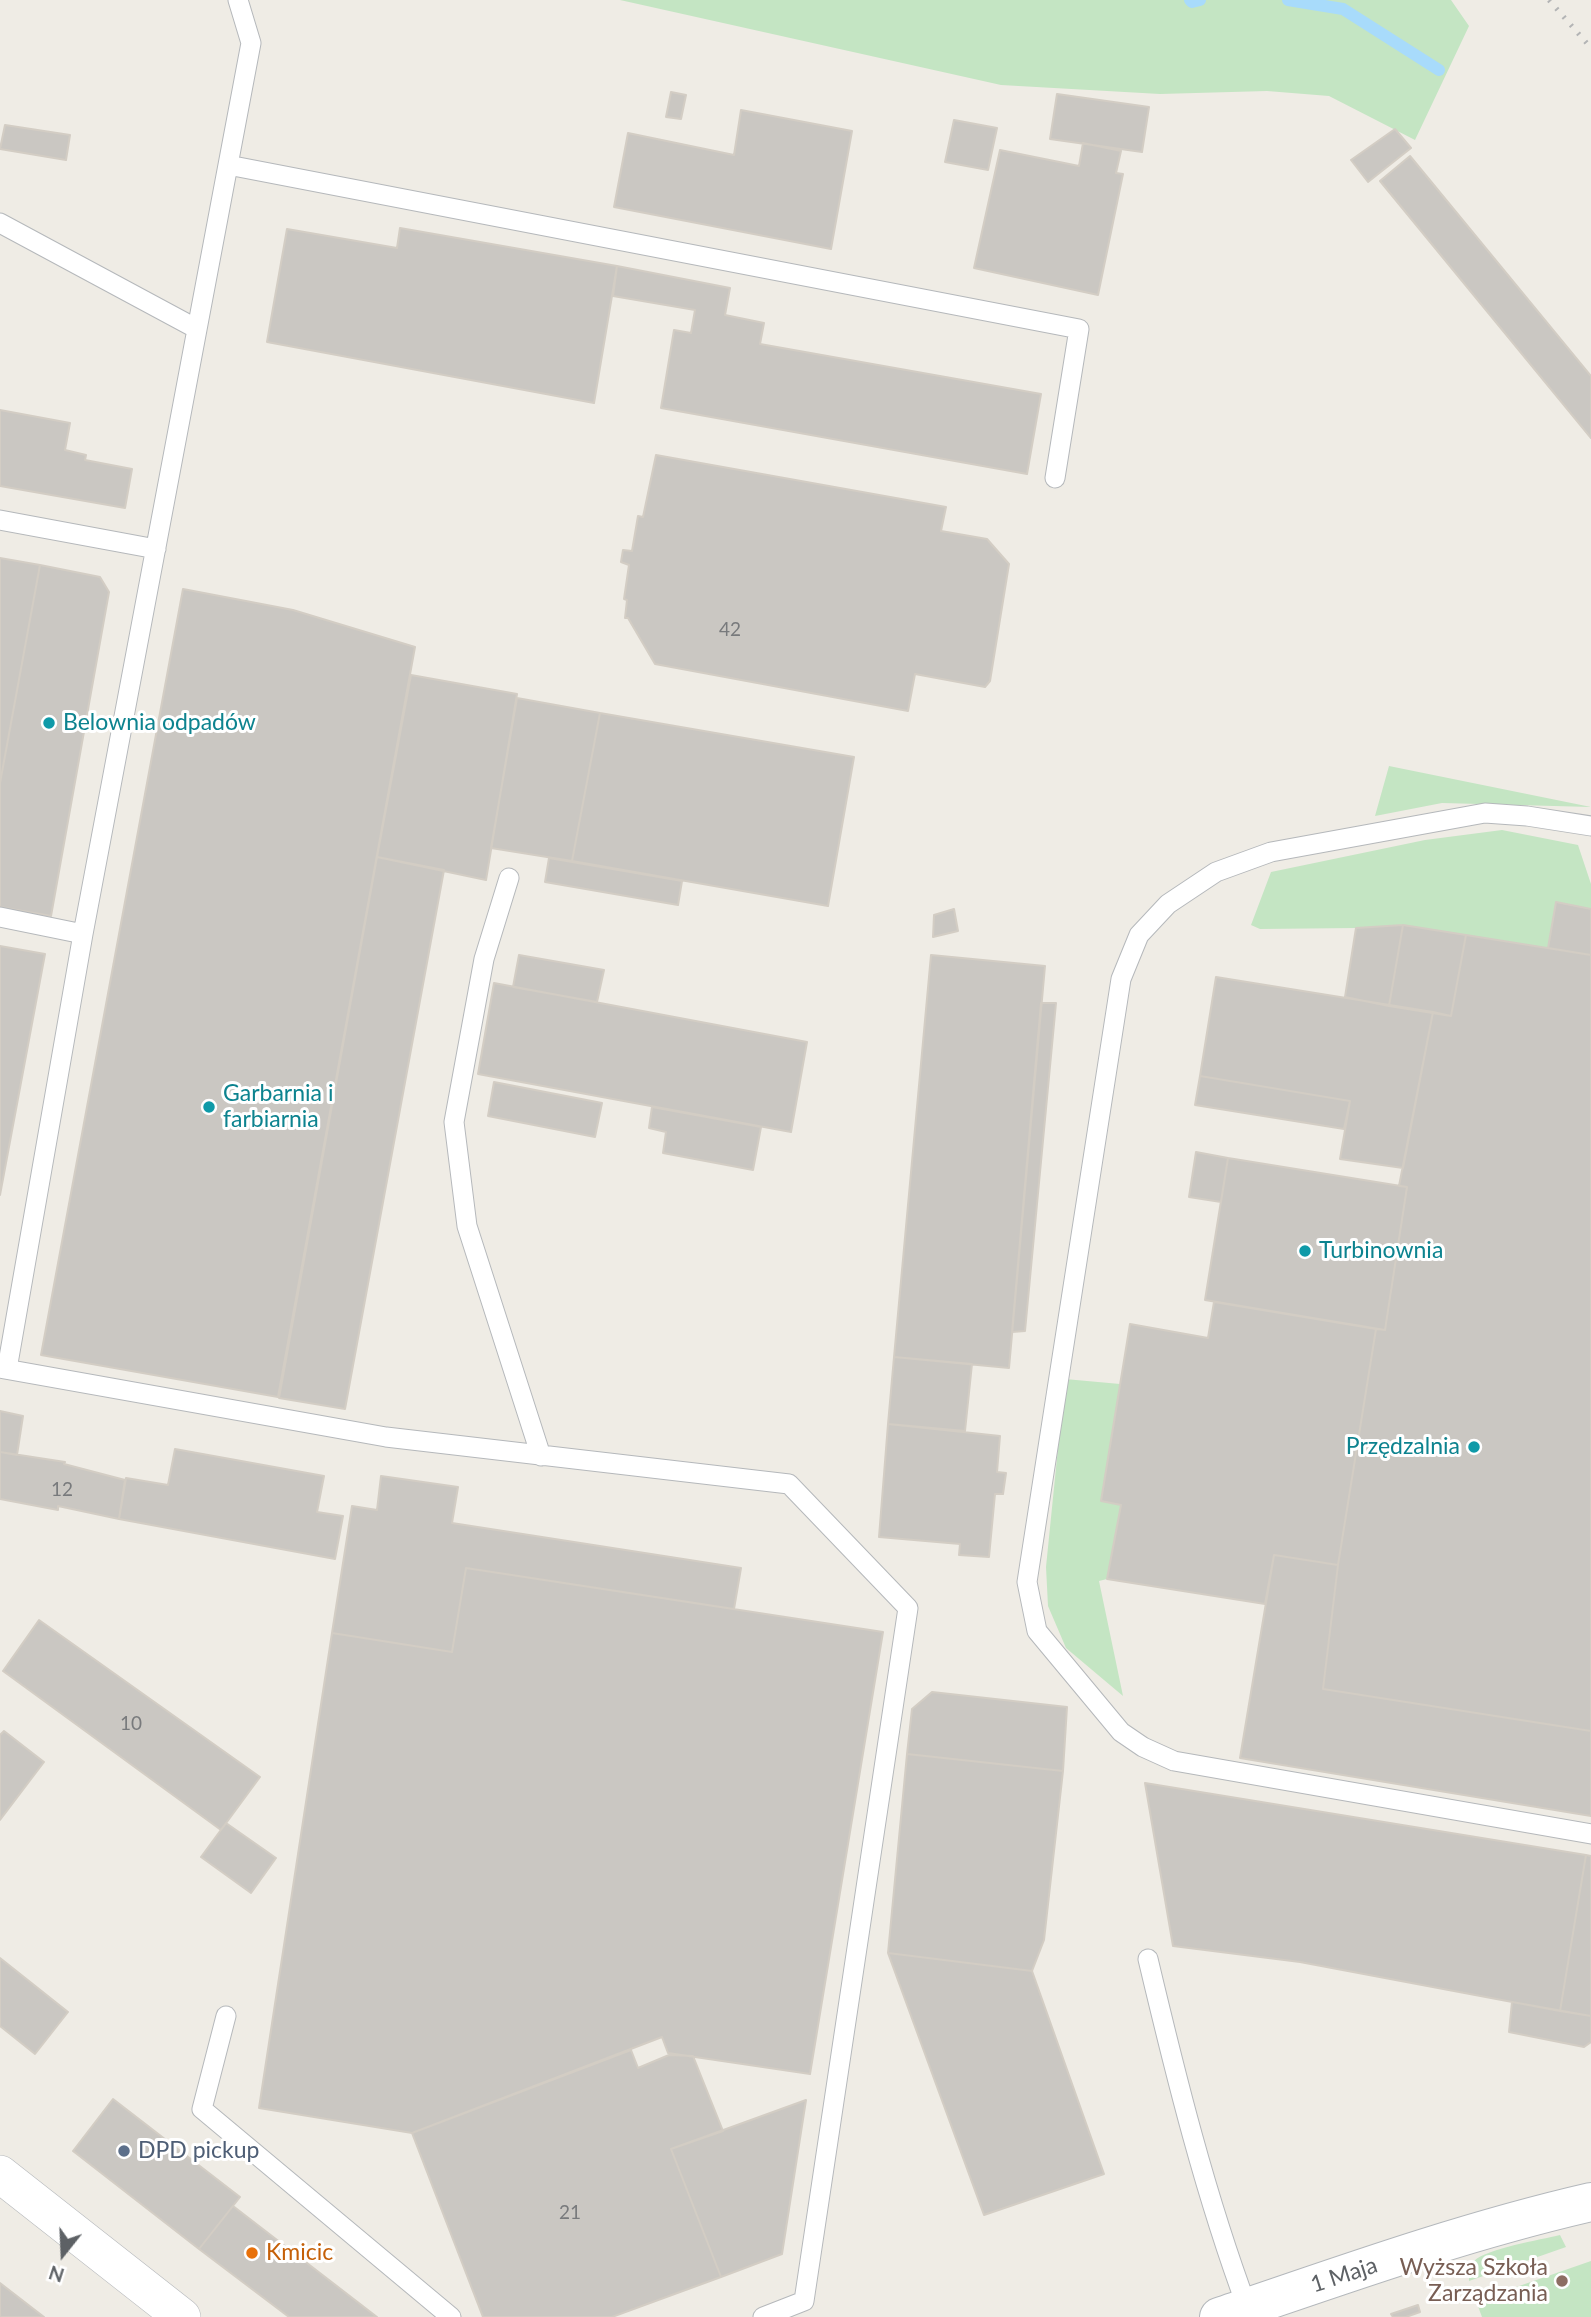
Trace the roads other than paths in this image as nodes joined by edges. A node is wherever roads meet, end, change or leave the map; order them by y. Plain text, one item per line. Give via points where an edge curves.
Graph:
1 (238, 0) edge
2 (228, 165) junction
3 (0, 223) edge
4 (197, 329) junction
5 (1055, 478) dead end
6 (0, 520) edge
7 (156, 549) junction
8 (1591, 826) edge
9 (509, 878) dead end
10 (0, 918) edge
11 (83, 934) junction
12 (3, 1368) edge
13 (541, 1456) junction
14 (1591, 1834) edge
15 (1148, 1959) dead end
16 (226, 2016) dead end
17 (0, 2174) edge
18 (1591, 2202) edge
19 (1233, 2312) edge
20 (182, 2317) edge
21 (451, 2317) edge
22 (763, 2317) edge

1 - 2 lane via 251,43
2 - 4 lane
2 - 5 lane via 1079,329
3 - 4 lane
4 - 7 lane
6 - 7 lane
7 - 11 lane
8 - 14 lane via 1485,813 1271,852 1216,872 1168,904 1139,935 1121,979 1027,1582 1037,1630 1121,1732 1174,1761
9 - 13 lane via 484,959 454,1122 467,1226
10 - 11 lane
11 - 12 lane
12 - 13 lane via 386,1437
13 - 22 lane via 789,1484 908,1608 804,2301
15 - 19 lane via 1182,2102 1234,2271
16 - 21 lane via 202,2109
17 - 20 street
18 - 19 main road, 1 Maja

